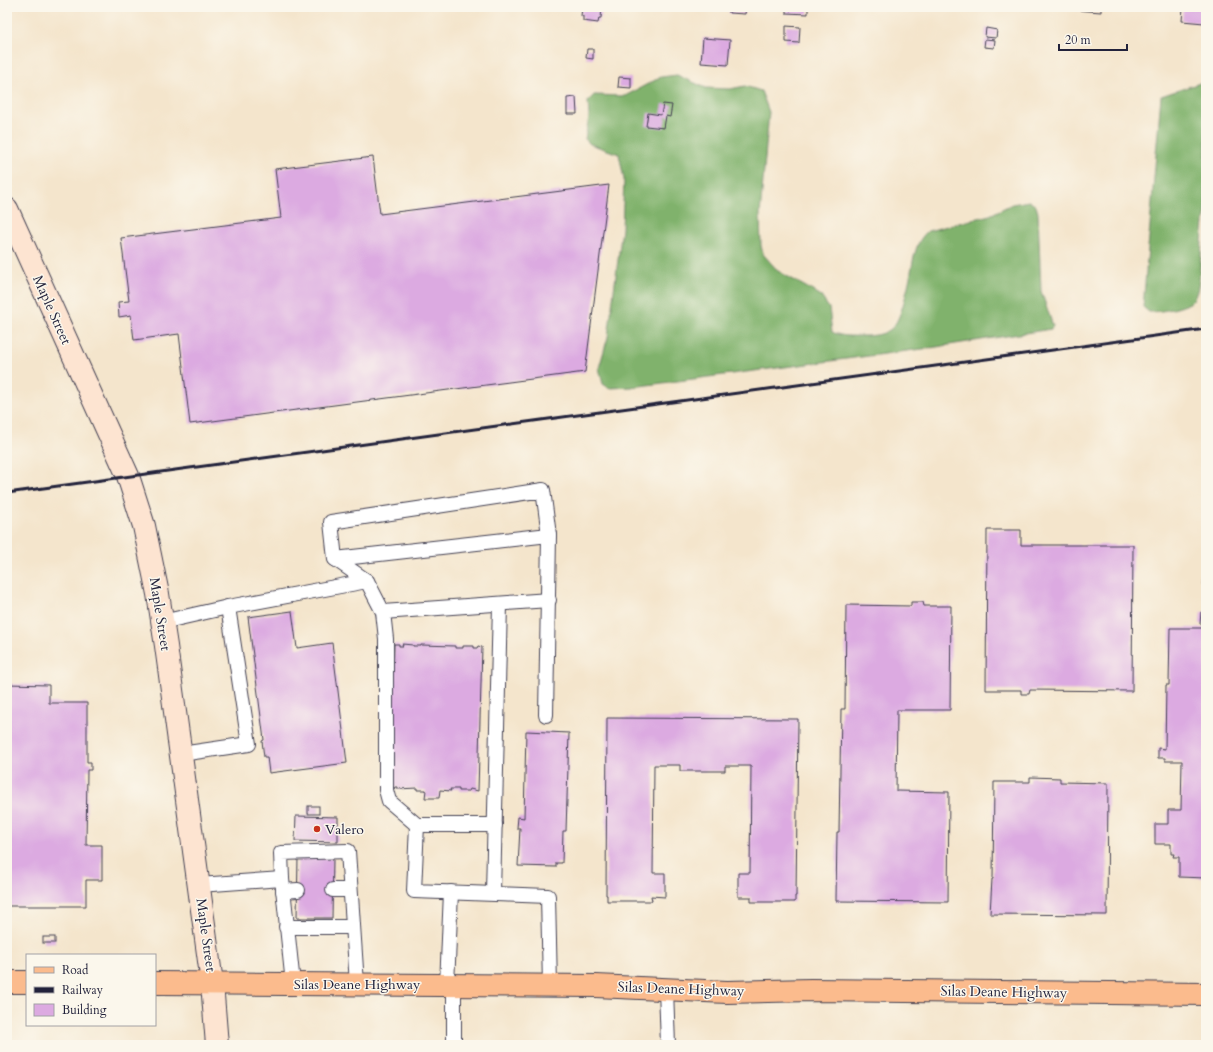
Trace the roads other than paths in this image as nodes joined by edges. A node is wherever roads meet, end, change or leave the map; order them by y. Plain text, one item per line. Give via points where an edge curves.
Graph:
1 (7, 209) edge
2 (549, 535) junction
3 (335, 559) junction
4 (367, 581) junction
5 (549, 600) junction
6 (500, 604) junction
7 (228, 608) junction
8 (383, 612) junction
9 (162, 622) junction
10 (546, 715) dead end
11 (181, 754) junction
12 (417, 825) junction
13 (495, 825) junction
14 (199, 885) junction
15 (282, 885) junction
16 (298, 890) dead end
17 (333, 890) dead end
18 (350, 890) junction
19 (451, 892) junction
20 (493, 893) junction
21 (286, 927) junction
22 (353, 927) junction
23 (7, 982) edge
24 (26, 982) edge
25 (156, 983) edge
26 (212, 983) junction
27 (293, 984) junction
28 (357, 984) junction
29 (450, 985) junction
30 (550, 986) junction
31 (666, 989) junction
32 (1206, 994) edge
33 (217, 1045) edge
34 (454, 1045) edge
35 (668, 1045) edge

1 - 9 main road, Maple Street via 128,476 144,526
2 - 3 lane
2 - 3 lane via 543,490 331,522
2 - 5 lane
3 - 4 lane
4 - 7 lane
4 - 8 lane
5 - 6 lane
5 - 10 lane
6 - 8 lane
6 - 13 lane
7 - 9 lane
7 - 11 lane via 249,744
8 - 12 lane via 386,639 386,790 389,801
9 - 11 main road, Maple Street
11 - 14 main road, Maple Street
12 - 13 lane
12 - 19 lane via 414,891
13 - 20 lane
14 - 15 lane
14 - 26 main road, Maple Street
15 - 16 lane
15 - 18 lane via 281,853 348,851
15 - 21 lane
17 - 18 lane
18 - 22 lane
19 - 20 lane
19 - 29 lane
20 - 30 lane via 548,896
21 - 22 lane
21 - 27 lane
22 - 28 lane
23 - 24 main road
25 - 26 main road, Silas Deane Highway
26 - 27 main road, Silas Deane Highway
26 - 33 main road, Maple Street
27 - 28 main road, Silas Deane Highway
28 - 29 main road, Silas Deane Highway
29 - 30 main road, Silas Deane Highway
29 - 34 lane
30 - 31 main road, Silas Deane Highway
31 - 32 main road, Silas Deane Highway via 727,992 811,990
31 - 35 lane

